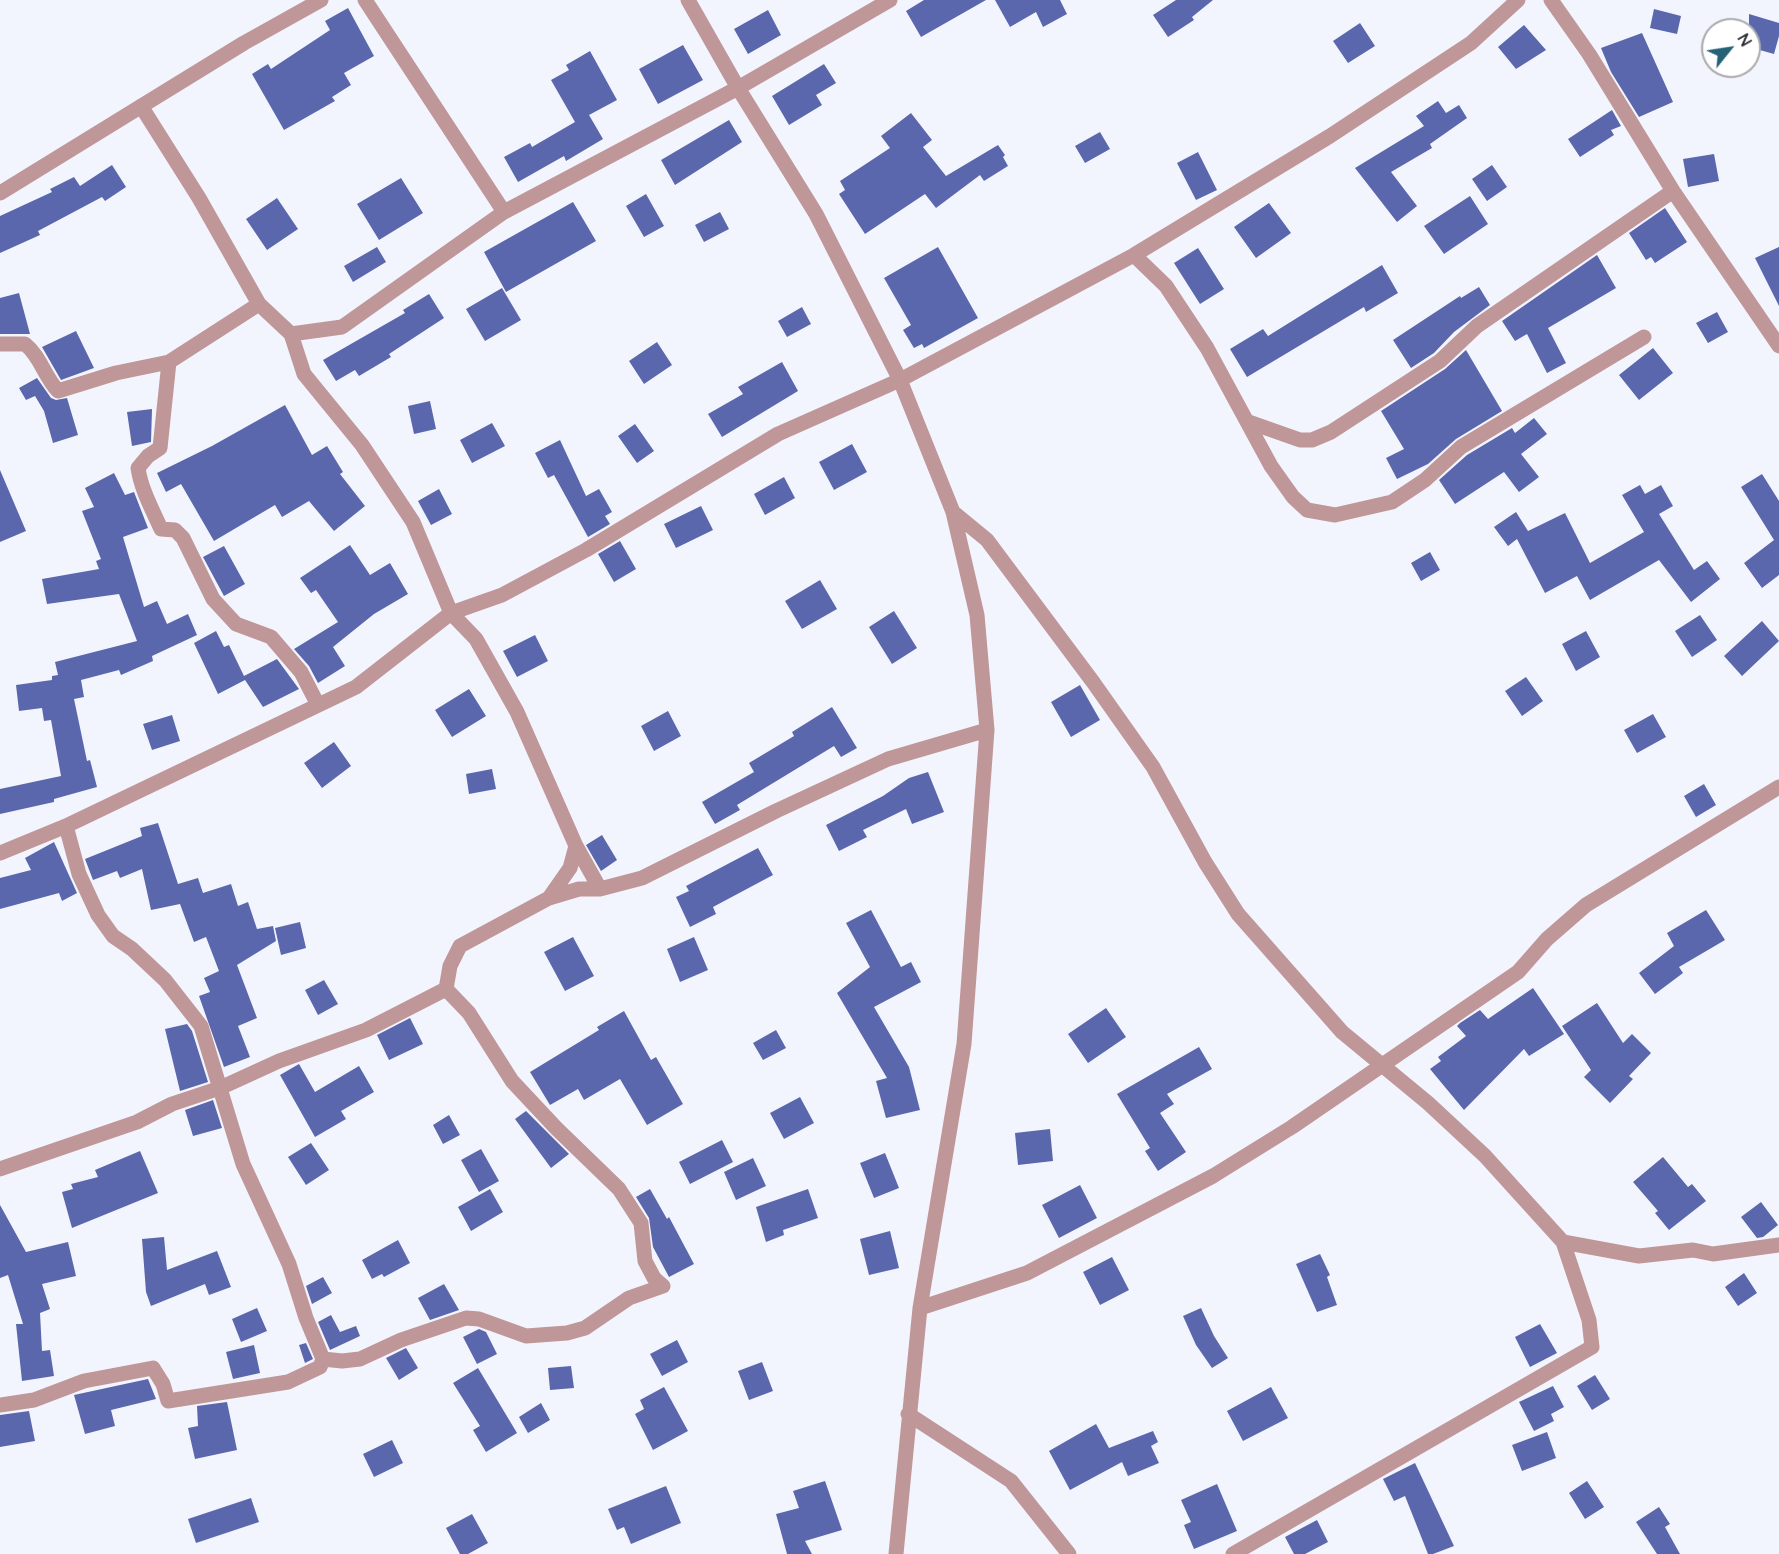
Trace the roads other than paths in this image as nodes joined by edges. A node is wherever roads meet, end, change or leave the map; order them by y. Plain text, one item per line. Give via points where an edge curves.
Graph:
1 (321, 0) edge
2 (365, 0) edge
3 (688, 0) edge
4 (890, 0) edge
5 (1518, 0) edge
6 (1551, 0) edge
7 (738, 88) junction
8 (141, 106) junction
9 (1673, 191) junction
10 (0, 193) edge
11 (504, 212) junction
12 (1134, 255) junction
13 (259, 304) junction
14 (291, 334) junction
15 (1644, 337) dead end
16 (0, 344) edge
17 (1779, 346) edge
18 (169, 362) junction
19 (900, 380) junction
20 (1249, 422) junction
21 (953, 512) junction
22 (451, 614) junction
23 (317, 704) junction
24 (987, 730) junction
25 (1779, 787) edge
26 (66, 826) junction
27 (576, 846) junction
28 (0, 853) edge
29 (600, 889) junction
30 (549, 898) junction
31 (446, 989) junction
32 (1382, 1065) junction
33 (220, 1088) junction
34 (0, 1169) edge
35 (1563, 1242) junction
36 (1779, 1245) edge
37 (920, 1308) junction
38 (323, 1359) junction
39 (0, 1405) edge
40 (908, 1413) junction
41 (896, 1554) edge
42 (1069, 1554) edge
43 (1233, 1554) edge

1 - 8 street
2 - 11 street
3 - 7 street
4 - 7 street
5 - 12 street via 1461,50 1330,136
6 - 9 street
7 - 11 street
7 - 19 street via 816,214
8 - 10 street
8 - 13 street
9 - 17 street
9 - 20 street via 1477,326 1440,361 1331,432 1300,440
11 - 14 street via 342,327
12 - 19 street
12 - 20 street via 1166,286 1208,348
13 - 14 street
13 - 18 street
14 - 22 street via 304,374 362,445 413,522
15 - 20 street via 1461,447 1425,480 1392,501 1335,515 1307,510 1293,497 1271,466
16 - 18 street via 25,344 40,360 58,391
18 - 23 street via 160,448 138,468 146,497 161,529 175,530 183,538 213,599 236,624 271,637 301,672
19 - 21 street
19 - 22 street via 778,434 586,550 502,595
21 - 24 street via 977,615
21 - 32 street via 987,540 1094,682 1153,767 1238,914 1342,1032
22 - 23 street via 356,687
22 - 27 street via 476,639 517,712
23 - 26 street
24 - 29 street via 888,759 642,878
24 - 37 street via 964,1044
25 - 32 street via 1586,905 1546,939 1518,972
26 - 28 street
26 - 33 street via 79,874 98,915 113,936 165,980 201,1026
27 - 29 street
27 - 30 street via 570,868
29 - 30 street via 579,889
30 - 31 street via 460,946 450,966
31 - 33 street via 366,1030 279,1061
31 - 38 street via 469,1013 512,1081 619,1189 640,1223 645,1261 663,1286 629,1298 585,1328 567,1333 526,1336 466,1318 360,1359
32 - 35 street via 1485,1156
32 - 37 street via 1213,1176 1027,1273
33 - 34 street via 172,1104 137,1122
33 - 38 street via 243,1164 289,1264
35 - 36 street via 1639,1256 1693,1251 1713,1254
35 - 43 street via 1589,1320 1592,1347
37 - 40 street
38 - 39 street via 320,1367 288,1382 168,1401 153,1368 84,1381 34,1400
40 - 41 street
40 - 42 street via 1011,1481

